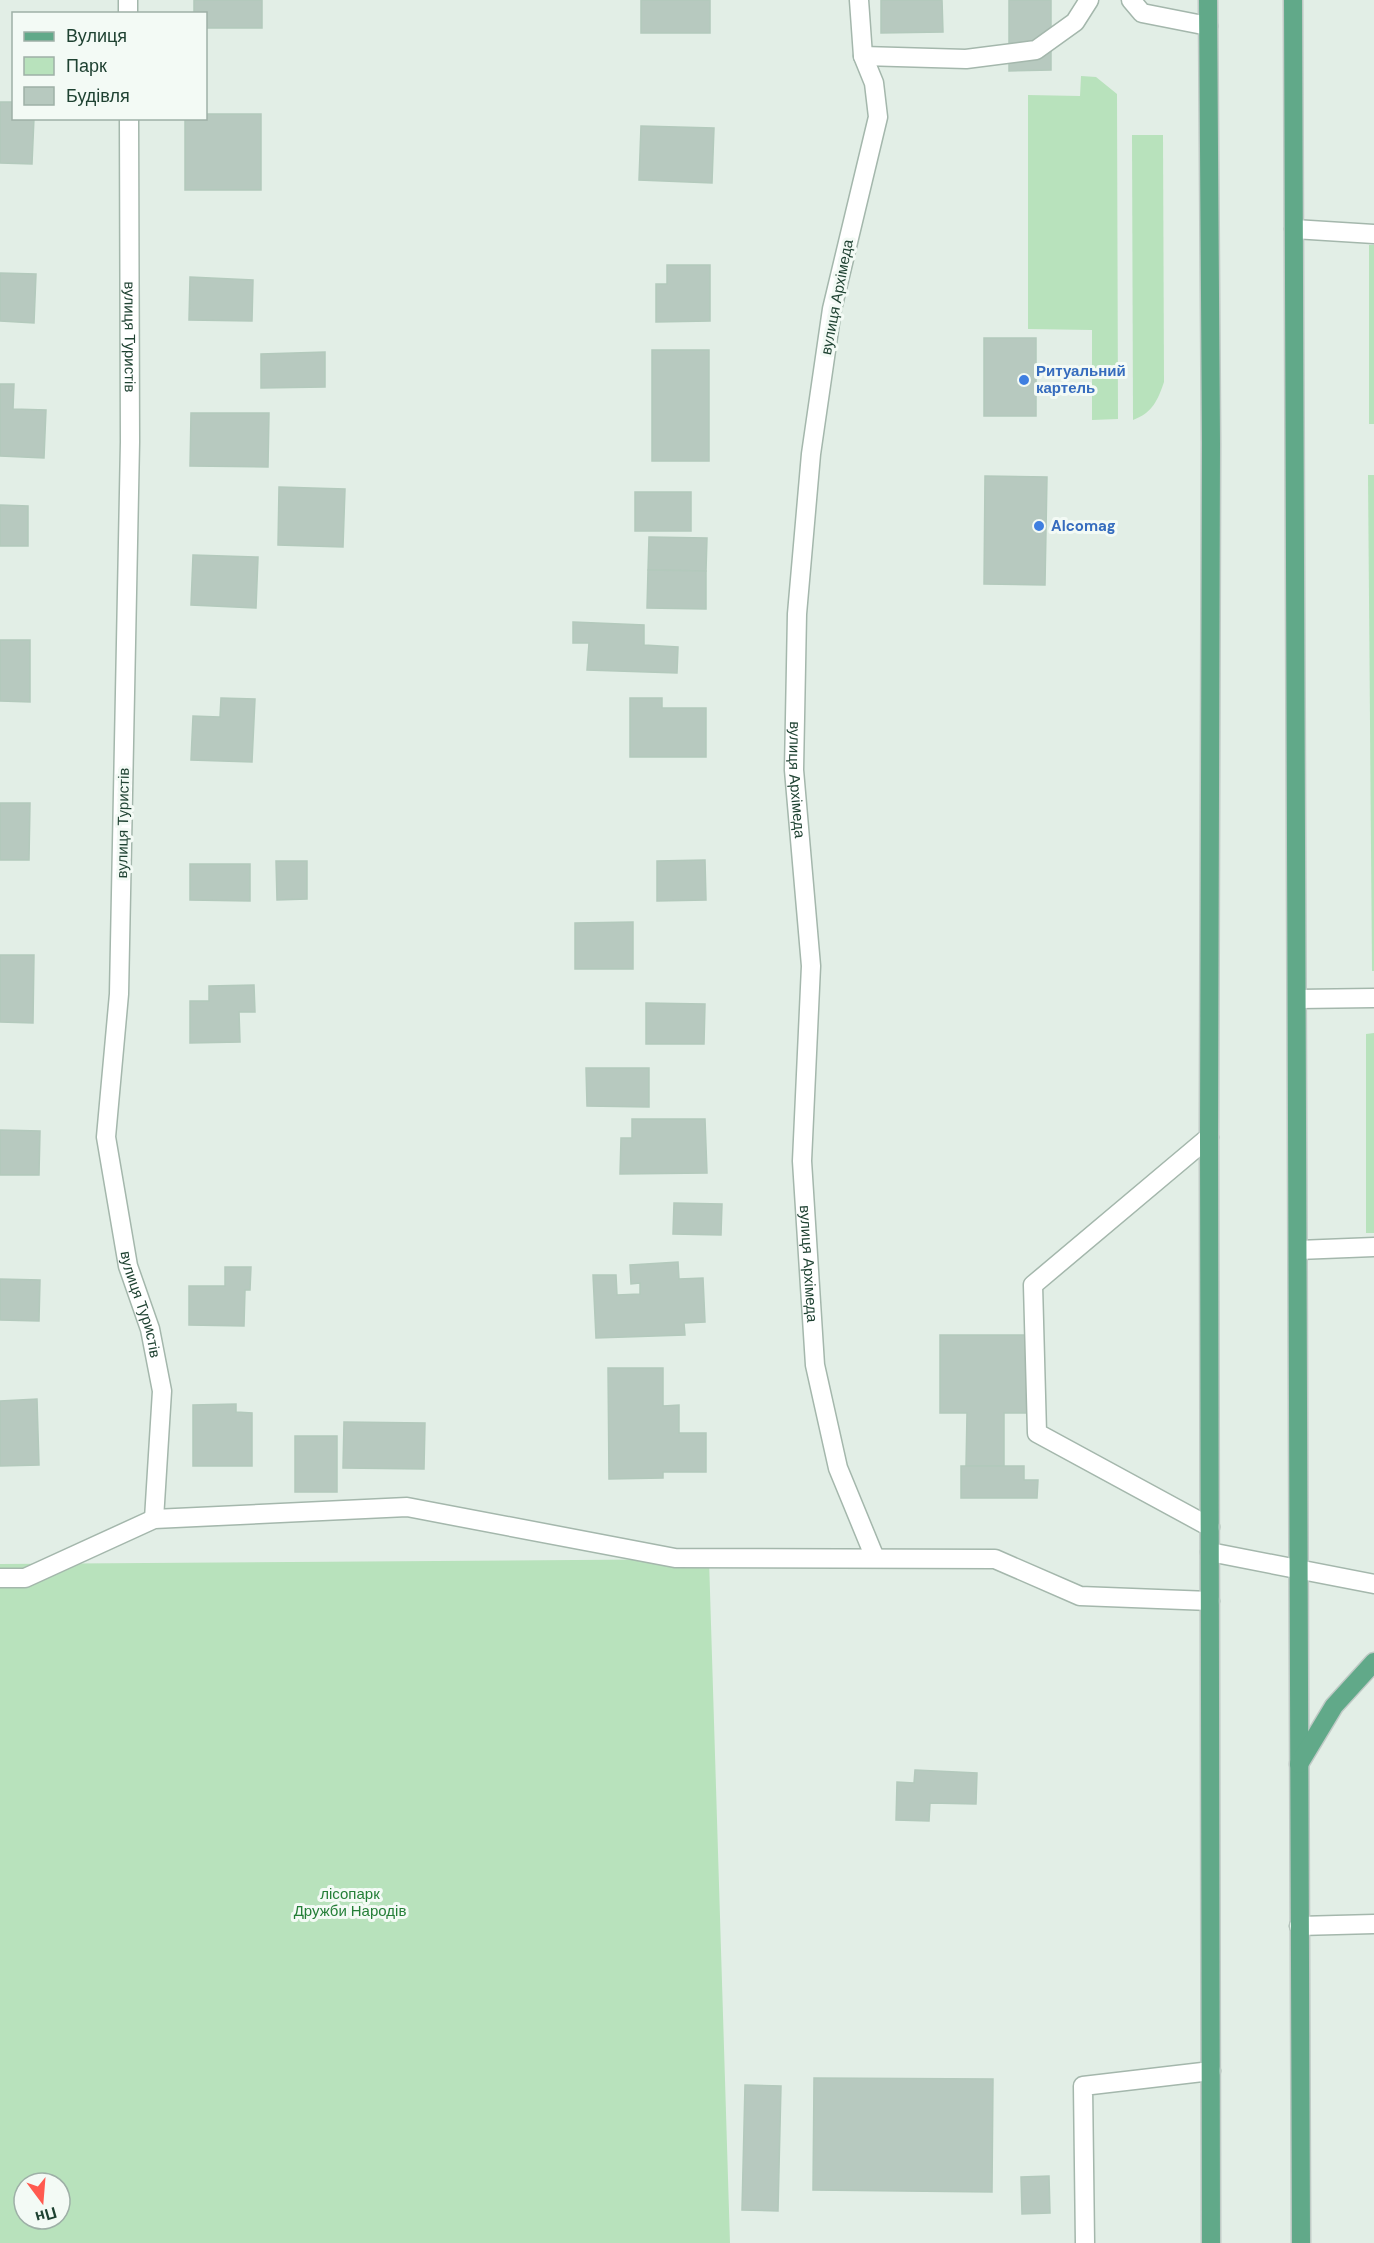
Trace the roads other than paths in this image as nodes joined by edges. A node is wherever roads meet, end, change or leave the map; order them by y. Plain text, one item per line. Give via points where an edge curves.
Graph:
1 (859, 0) edge
2 (1089, 0) edge
3 (1131, 0) edge
4 (1208, 0) edge
5 (1293, 0) edge
6 (1208, 26) junction
7 (863, 56) junction
8 (129, 120) edge
9 (1294, 229) junction
10 (1374, 234) edge
11 (1374, 998) edge
12 (1298, 999) junction
13 (1209, 1137) junction
14 (1374, 1248) edge
15 (1298, 1250) junction
16 (154, 1520) junction
17 (1210, 1527) junction
18 (1210, 1552) junction
19 (875, 1558) junction
20 (1297, 1569) junction
21 (0, 1578) edge
22 (1374, 1584) edge
23 (1210, 1601) junction
24 (1374, 1662) edge
25 (1298, 1765) junction
26 (1374, 1924) edge
27 (1299, 1926) junction
28 (1211, 2071) junction
29 (1085, 2243) edge
30 (1211, 2243) edge
31 (1301, 2243) edge

1 - 7 street, вулиця Архімеда
2 - 7 street via 1075,22 1036,50 966,59
3 - 6 street via 1142,13
4 - 6 main road
5 - 9 main road
6 - 13 main road
7 - 19 street, вулиця Архімеда via 874,83 878,117 832,309 811,454 797,614 794,770 811,966 802,1161 815,1365 838,1468
8 - 16 street, вулиця Туристів via 130,442 119,994 106,1137 128,1266 150,1329 162,1391
9 - 10 street
9 - 12 main road
11 - 12 street
12 - 15 main road
13 - 17 main road
13 - 17 street via 1033,1286 1037,1432
14 - 15 street
15 - 20 main road
16 - 19 street via 407,1507 675,1558
16 - 21 street via 25,1578
17 - 18 main road
18 - 20 street
18 - 23 main road
19 - 23 street via 995,1559 1080,1596
20 - 22 street
20 - 25 main road
23 - 28 main road
24 - 25 main road via 1334,1706
25 - 27 main road
26 - 27 street
27 - 31 main road
28 - 29 street via 1083,2086
28 - 30 main road

